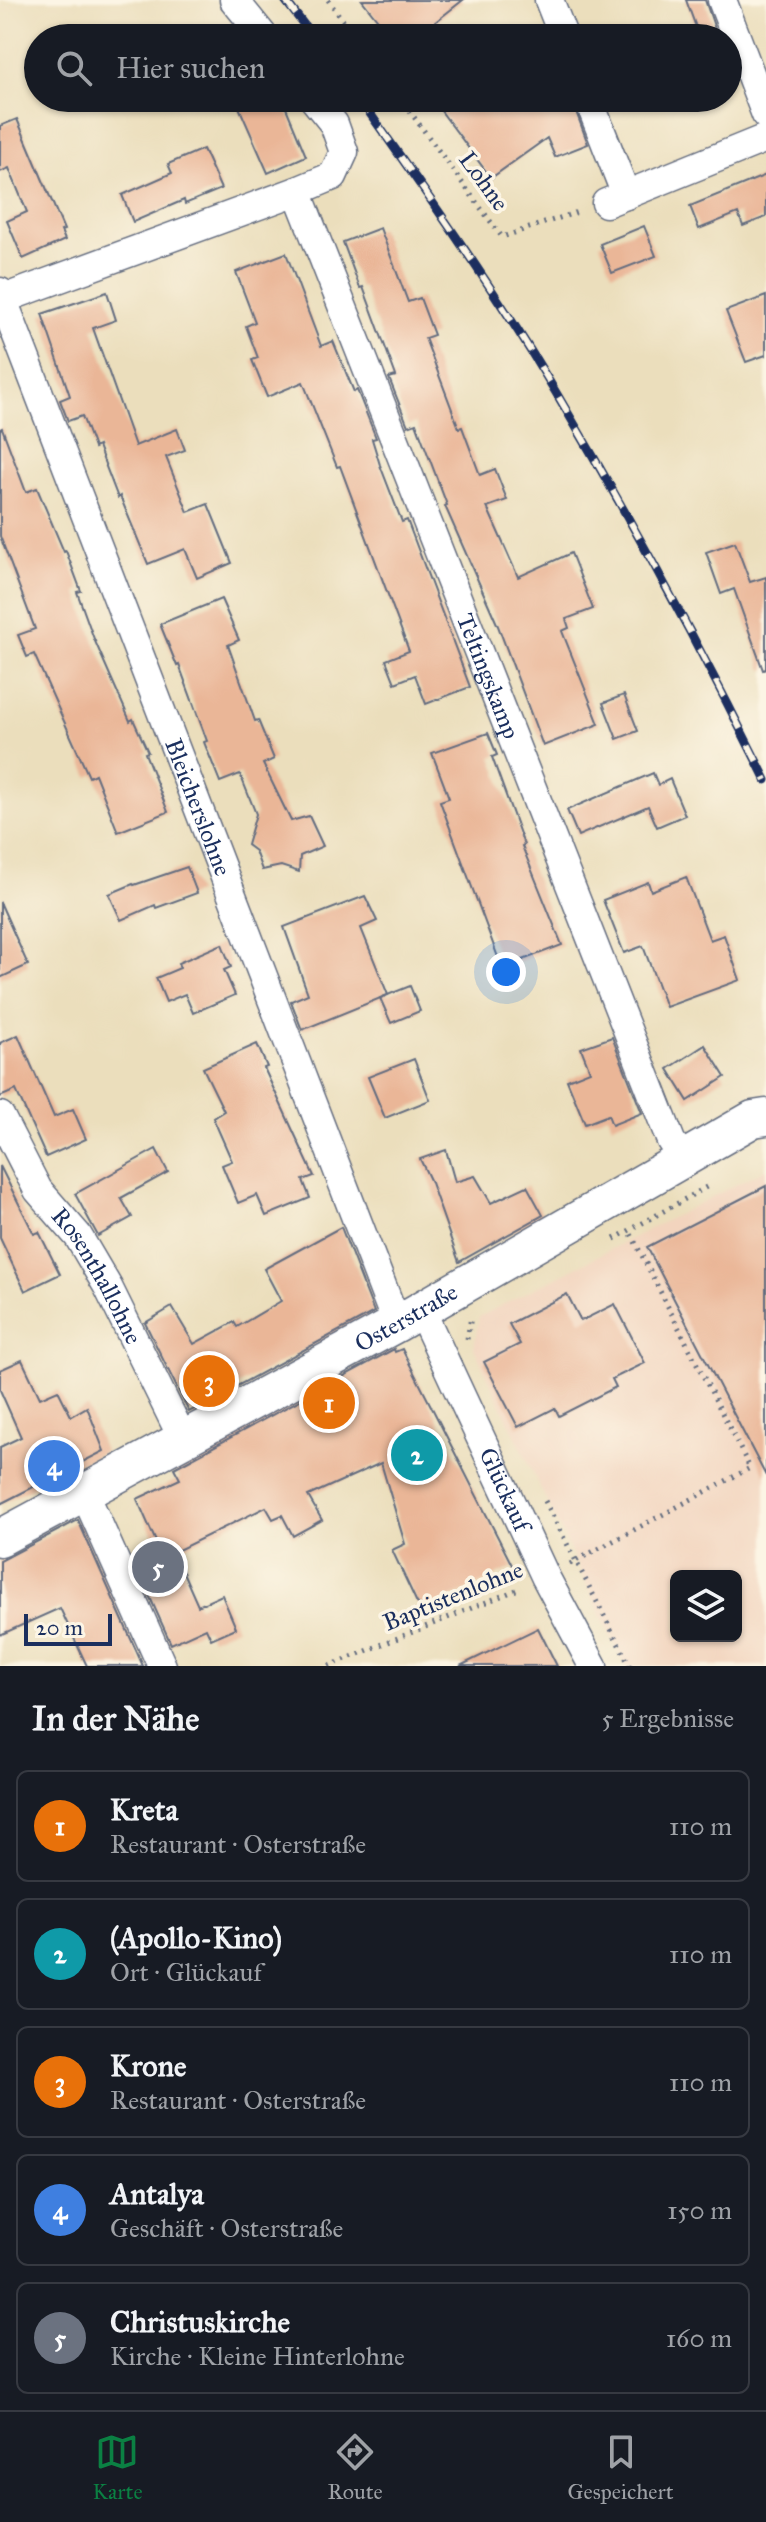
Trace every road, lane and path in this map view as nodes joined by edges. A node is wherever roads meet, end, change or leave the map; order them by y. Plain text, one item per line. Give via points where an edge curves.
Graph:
1 (234, 0) edge
2 (328, 0) edge
3 (549, 0) edge
4 (722, 0) edge
5 (254, 24) edge
6 (346, 24) edge
7 (558, 24) edge
8 (731, 24) edge
9 (742, 52) edge
10 (324, 112) edge
11 (410, 112) edge
12 (592, 112) edge
13 (766, 115) edge
14 (766, 138) edge
15 (297, 191) junction
16 (616, 199) junction
17 (1, 296) edge
18 (0, 1116) edge
19 (766, 1117) edge
20 (683, 1159) junction
21 (711, 1184) dead end
22 (630, 1232) junction
23 (601, 1246) dead end
24 (472, 1310) dead end
25 (410, 1316) junction
26 (465, 1350) dead end
27 (184, 1441) junction
28 (539, 1490) dead end
29 (85, 1494) junction
30 (0, 1538) edge
31 (576, 1561) junction
32 (546, 1578) junction
33 (162, 1666) edge
34 (329, 1666) edge
35 (593, 1666) edge
36 (630, 1666) edge

1 - 5 street
2 - 6 path
3 - 7 street
4 - 8 street
9 - 13 street
10 - 15 street via 344,152 333,176
11 - 16 path, Lohne via 502,237
12 - 16 street
14 - 16 street
15 - 17 street
15 - 20 street, Teltingskamp via 671,1141
17 - 25 street, Bleicherslohne via 391,1309
18 - 27 street, Rosenthallohne via 38,1190 78,1236 100,1274
19 - 20 street, Osterstraße via 753,1119
20 - 25 street, Osterstraße
21 - 22 path
22 - 23 path
22 - 31 path, Baptistenlohne via 750,1468
24 - 26 path
25 - 27 street, Osterstraße
25 - 32 street, Glückauf
27 - 29 street, Osterstraße
28 - 31 path
29 - 30 street, Osterstraße
29 - 33 street
31 - 32 path, Baptistenlohne
31 - 36 path
32 - 34 path, Baptistenlohne
32 - 35 street, Glückauf

